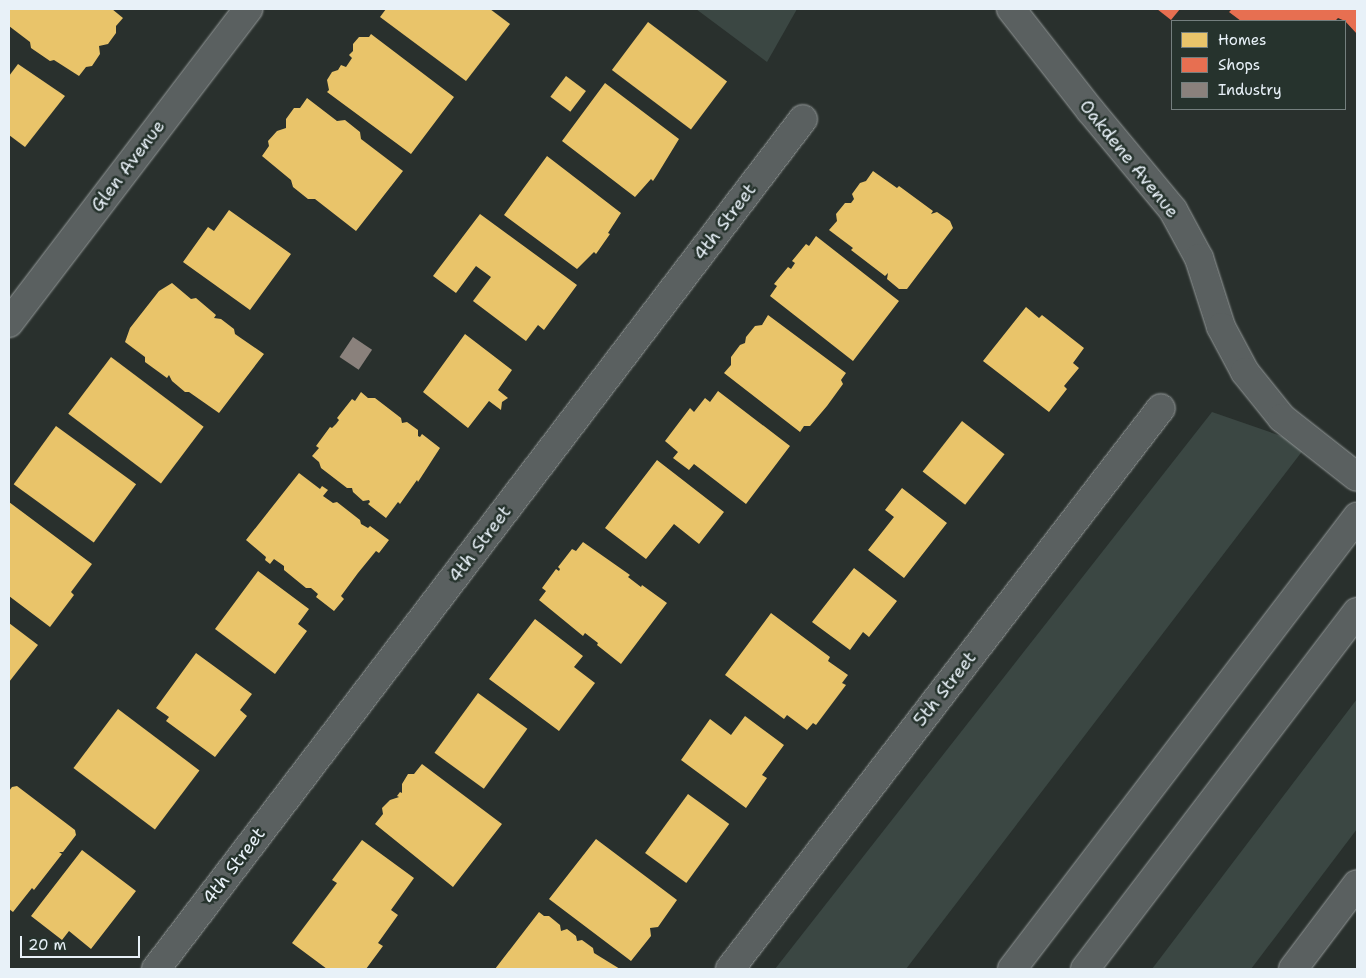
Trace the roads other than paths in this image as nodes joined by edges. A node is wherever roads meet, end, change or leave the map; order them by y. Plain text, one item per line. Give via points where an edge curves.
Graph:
1 (248, 9) edge
2 (1011, 9) edge
3 (803, 119) dead end
4 (9, 324) edge
5 (1160, 408) dead end
6 (1357, 477) edge
7 (1352, 524) edge
8 (1357, 612) edge
9 (1357, 884) edge
10 (156, 969) edge
11 (730, 969) edge
12 (1012, 969) edge
13 (1085, 969) edge
14 (1293, 969) edge

1 - 4 main road, Glen Avenue
2 - 6 main road, Oakdene Avenue via 1173,210 1199,258 1221,328 1245,372 1282,418
3 - 10 main road, 4th Street
5 - 11 main road, 5th Street
7 - 12 main road
8 - 13 main road
9 - 14 main road

